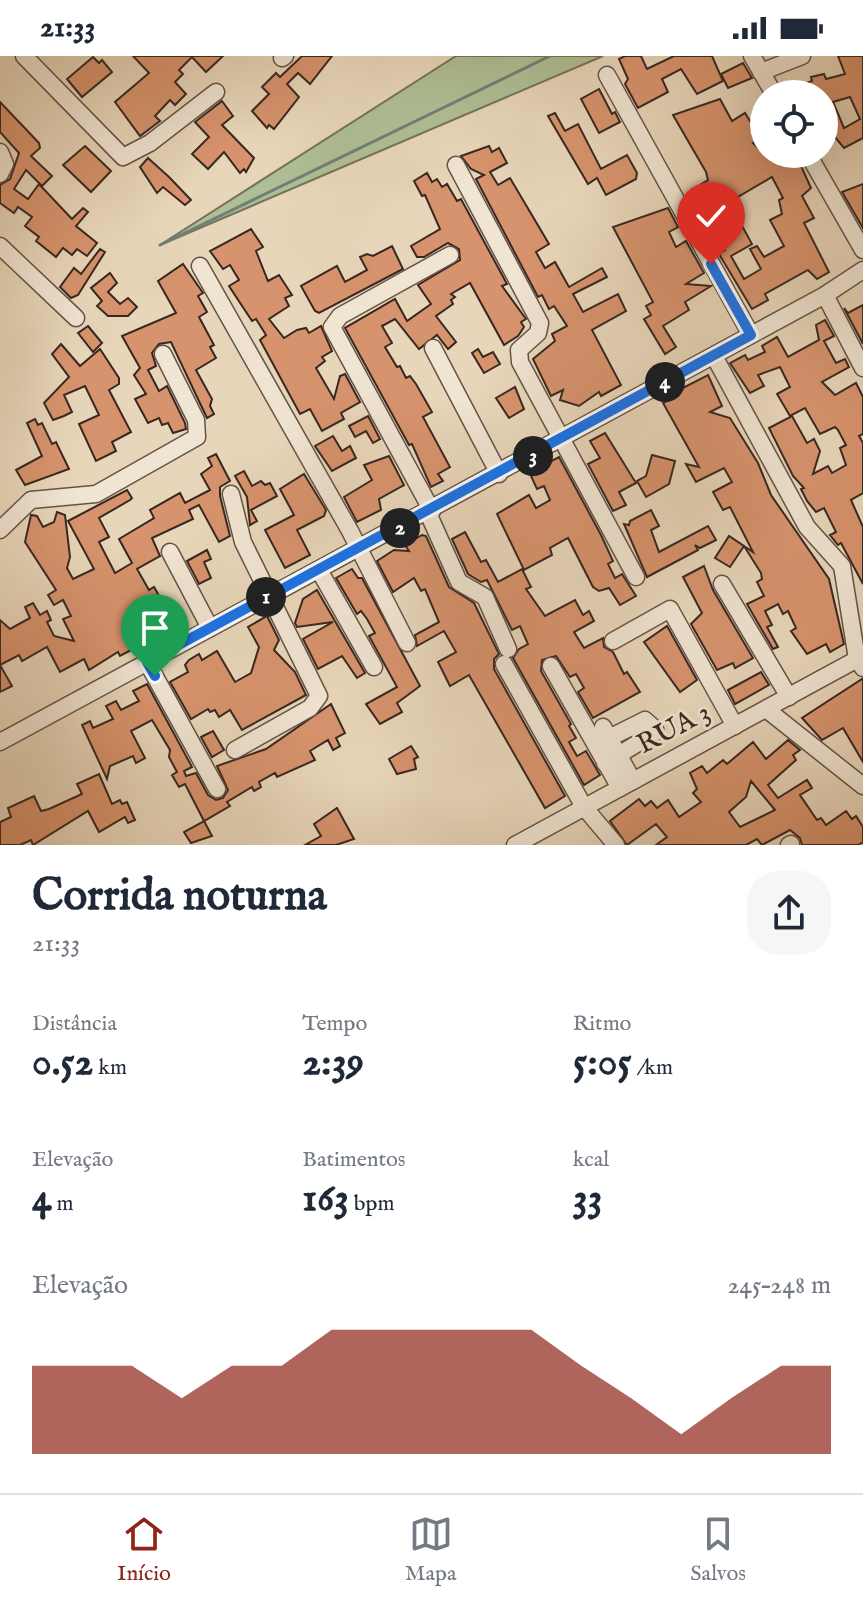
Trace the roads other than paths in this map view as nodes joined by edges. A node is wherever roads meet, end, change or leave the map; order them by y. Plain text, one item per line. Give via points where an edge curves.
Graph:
1 (24, 56) edge
2 (752, 56) edge
3 (802, 56) edge
4 (761, 72) junction
5 (607, 75) dead end
6 (766, 80) edge
7 (216, 92) dead end
8 (0, 152) edge
9 (456, 165) dead end
10 (816, 168) edge
11 (0, 174) edge
12 (0, 246) edge
13 (863, 250) edge
14 (450, 255) dead end
15 (200, 266) dead end
16 (863, 270) edge
17 (825, 295) junction
18 (76, 318) dead end
19 (751, 335) junction
20 (433, 348) dead end
21 (163, 354) dead end
22 (714, 356) junction
23 (863, 368) edge
24 (563, 439) junction
25 (499, 474) junction
26 (231, 494) dead end
27 (430, 512) junction
28 (0, 530) edge
29 (359, 549) junction
30 (170, 552) dead end
31 (319, 570) junction
32 (636, 577) dead end
33 (722, 584) dead end
34 (269, 596) junction
35 (210, 628) junction
36 (613, 641) dead end
37 (407, 643) dead end
38 (861, 661) edge
39 (147, 662) junction
40 (551, 666) dead end
41 (374, 667) dead end
42 (789, 697) junction
43 (766, 709) junction
44 (735, 726) junction
45 (0, 742) edge
46 (235, 750) dead end
47 (611, 759) junction
48 (626, 784) junction
49 (863, 786) edge
50 (217, 789) dead end
51 (584, 807) junction
52 (515, 845) edge
53 (616, 845) edge

1 - 7 street via 123,157
2 - 4 street
3 - 4 street
4 - 6 street
5 - 19 street
8 - 11 street via 5,164
9 - 24 street via 540,323 519,355
10 - 13 street
12 - 18 street
14 - 27 street via 340,316 332,327
15 - 29 street
16 - 17 street
17 - 19 street
17 - 23 street
19 - 22 street
20 - 25 street
21 - 28 street via 196,420 197,437 96,494 31,500
22 - 24 street
22 - 38 street via 807,527 842,566
24 - 25 street
24 - 32 street
25 - 27 street
26 - 34 street via 241,538
27 - 29 street
27 - 51 street via 457,580 485,597 506,657
29 - 31 street
29 - 37 street
30 - 35 street
31 - 34 street
31 - 41 street
33 - 42 street
34 - 35 street
34 - 46 street via 318,699
35 - 39 street
36 - 44 street via 670,609
38 - 42 street, RUA 3
39 - 45 street
39 - 50 street
40 - 47 street
42 - 43 street, RUA 3
43 - 44 street, RUA 3
43 - 49 street
44 - 48 street, RUA 3
47 - 47 street via 653,734 655,729 645,720 606,733
47 - 48 street
48 - 51 street, RUA 3
51 - 52 street, RUA 3
51 - 53 street

